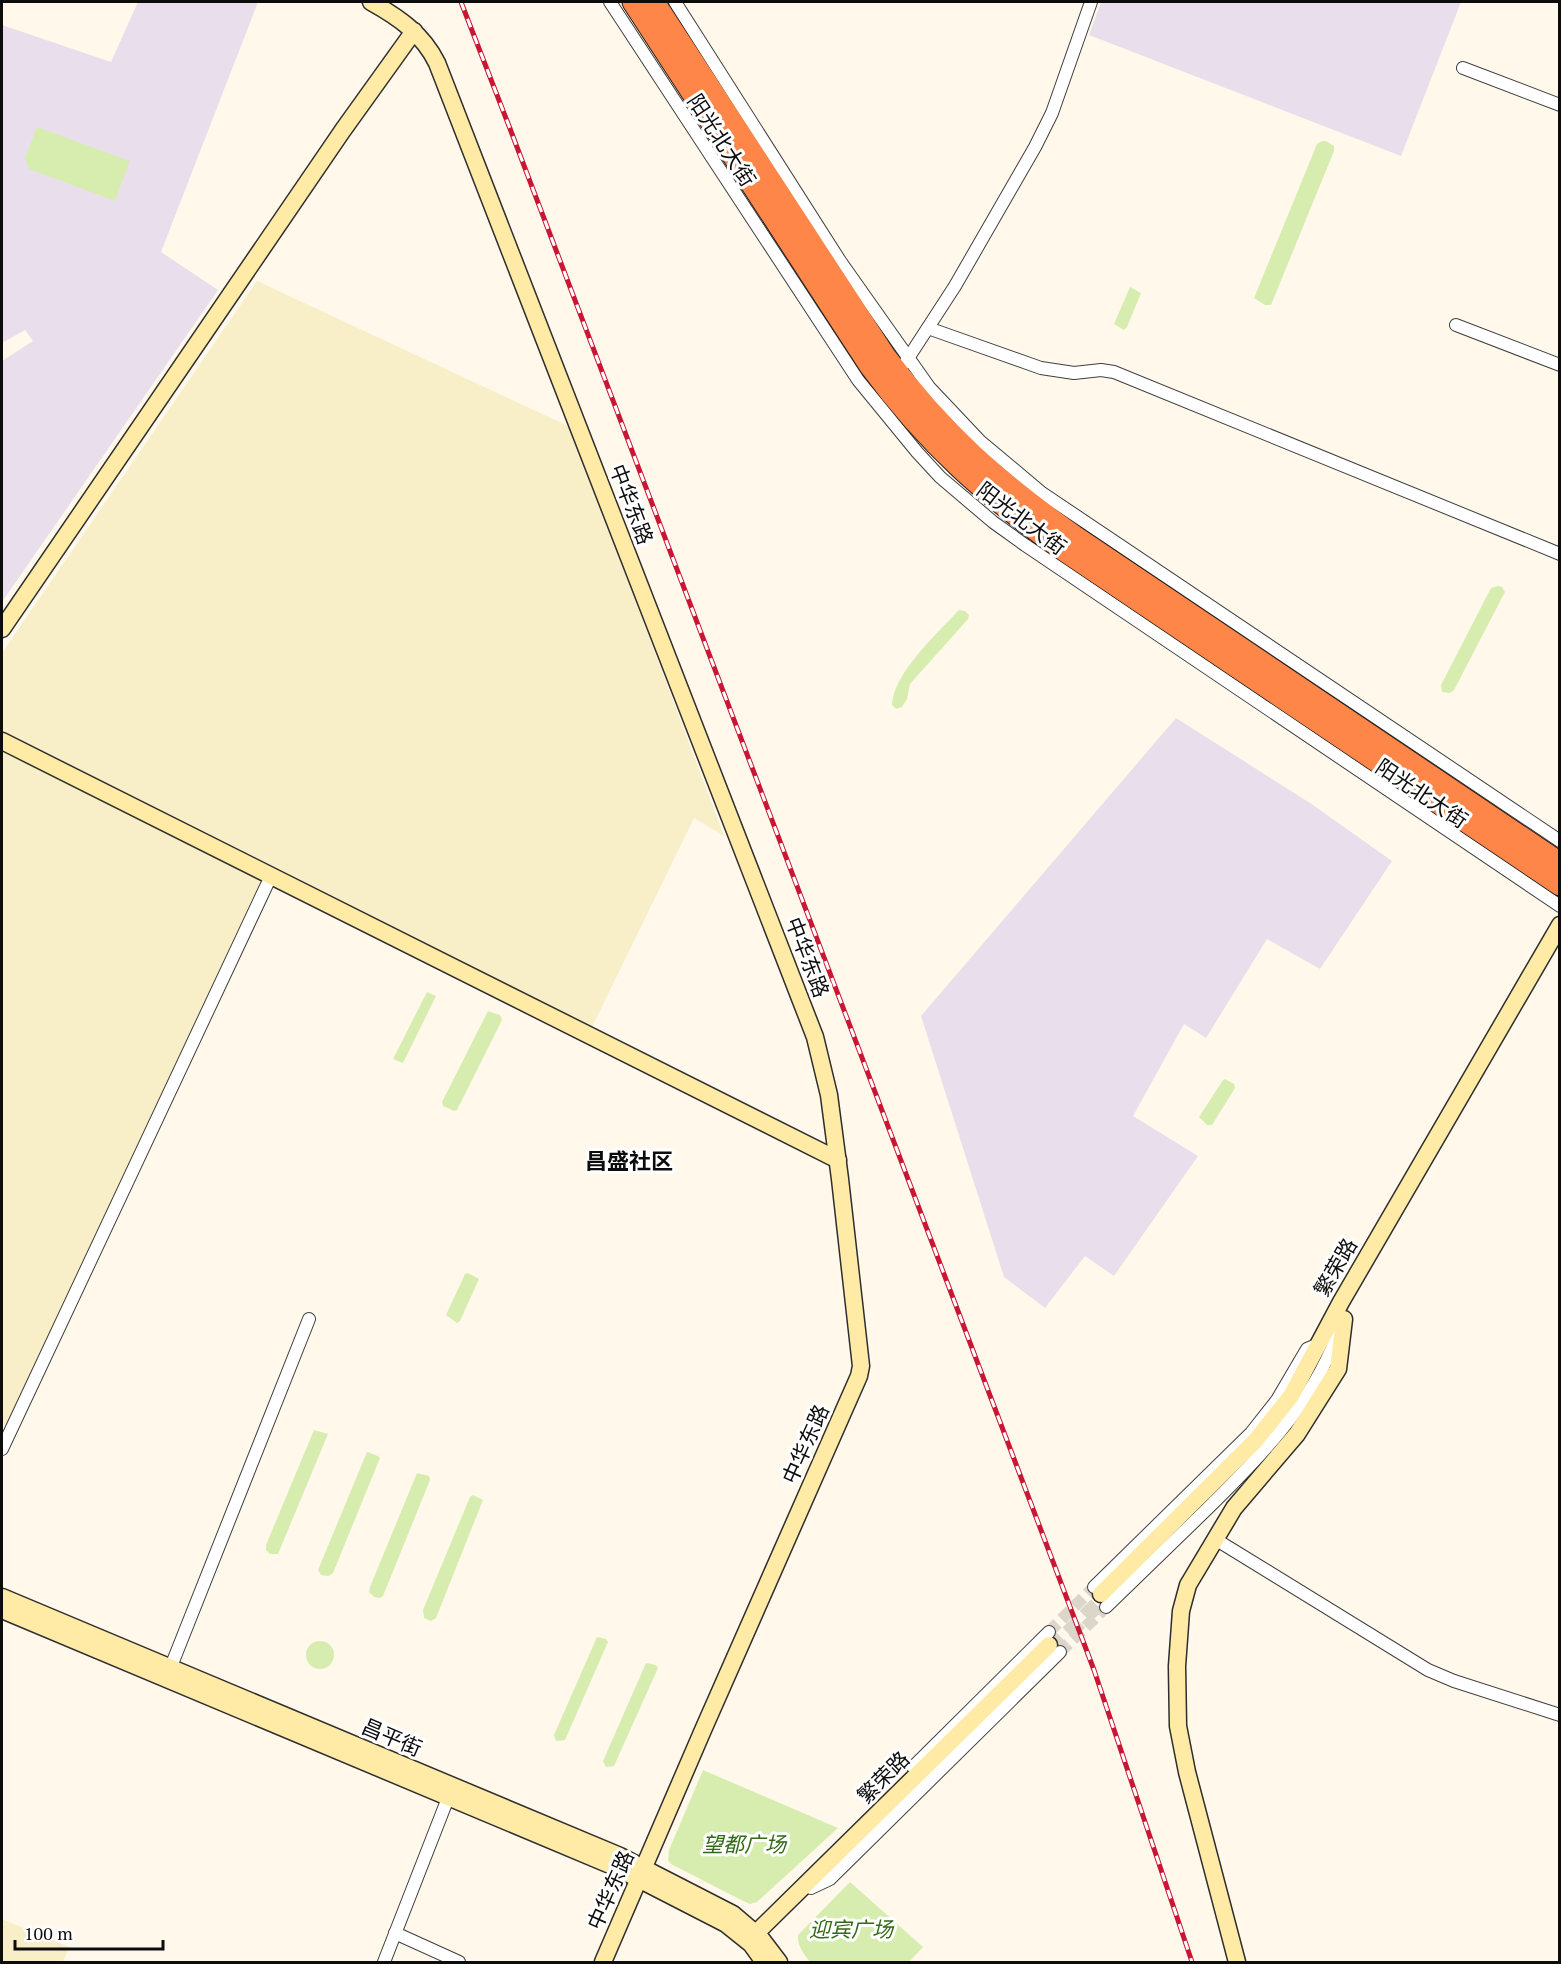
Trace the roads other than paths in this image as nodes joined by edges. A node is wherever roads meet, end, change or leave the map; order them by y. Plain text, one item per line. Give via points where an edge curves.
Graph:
1 (370, 2) edge
2 (610, 2) edge
3 (633, 2) edge
4 (654, 2) edge
5 (675, 2) edge
6 (1091, 2) edge
7 (414, 31) junction
8 (1463, 68) dead end
9 (1560, 105) edge
10 (1456, 324) dead end
11 (928, 328) junction
12 (1560, 365) edge
13 (904, 366) junction
14 (1560, 554) edge
15 (2, 629) edge
16 (2, 741) edge
17 (1560, 841) edge
18 (1560, 863) edge
19 (271, 876) junction
20 (1560, 885) edge
21 (1560, 906) edge
22 (1560, 925) edge
23 (1560, 946) edge
24 (838, 1160) junction
25 (1344, 1319) junction
26 (309, 1320) dead end
27 (2, 1449) edge
28 (1215, 1539) junction
29 (2, 1597) edge
30 (2, 1610) edge
31 (1052, 1645) tunnel mouth
32 (170, 1669) junction
33 (1560, 1715) edge
34 (448, 1798) junction
35 (642, 1874) junction
36 (395, 1933) junction
37 (754, 1939) junction
38 (384, 1962) edge
39 (459, 1962) edge
40 (603, 1962) edge
41 (764, 1962) edge
42 (778, 1962) edge
43 (1237, 1962) edge

1 - 7 street, 中华东路
2 - 21 street via 858,380 940,477 993,522 1069,576
3 - 20 highway, 阳光北大街 via 865,358 902,407 960,469 1020,520 1066,552
4 - 13 highway, 阳光北大街 via 863,323
5 - 13 street
6 - 11 street via 1052,113 1035,147
7 - 15 street
7 - 24 street, 中华东路 via 430,48 437,63 815,1037 829,1095
8 - 9 street
10 - 12 street
11 - 13 street
11 - 14 street via 1050,369 1114,372
13 - 17 street via 980,441 1042,493
13 - 18 highway, 阳光北大街 via 963,448 1031,506
16 - 19 street
19 - 24 street
19 - 27 street
22 - 25 street, 繁荣路 via 1290,1396 1263,1431 1101,1597 1268,1435
23 - 25 street, 繁荣路
24 - 35 street, 中华东路 via 860,1355 859,1376
25 - 28 street via 1338,1369 1297,1434 1234,1508
26 - 32 street
28 - 33 street via 1428,1670
28 - 43 street via 1188,1584 1181,1611 1178,1726
29 - 32 street, 昌平街
30 - 34 street, 昌平街
31 - 37 street, 繁荣路
32 - 35 street, 昌平街 via 609,1852
34 - 35 street, 昌平街 via 615,1867
34 - 36 street
35 - 37 street, 昌平街 via 733,1914
35 - 40 street, 中华东路
36 - 38 street
36 - 39 street
37 - 41 street
37 - 42 street

